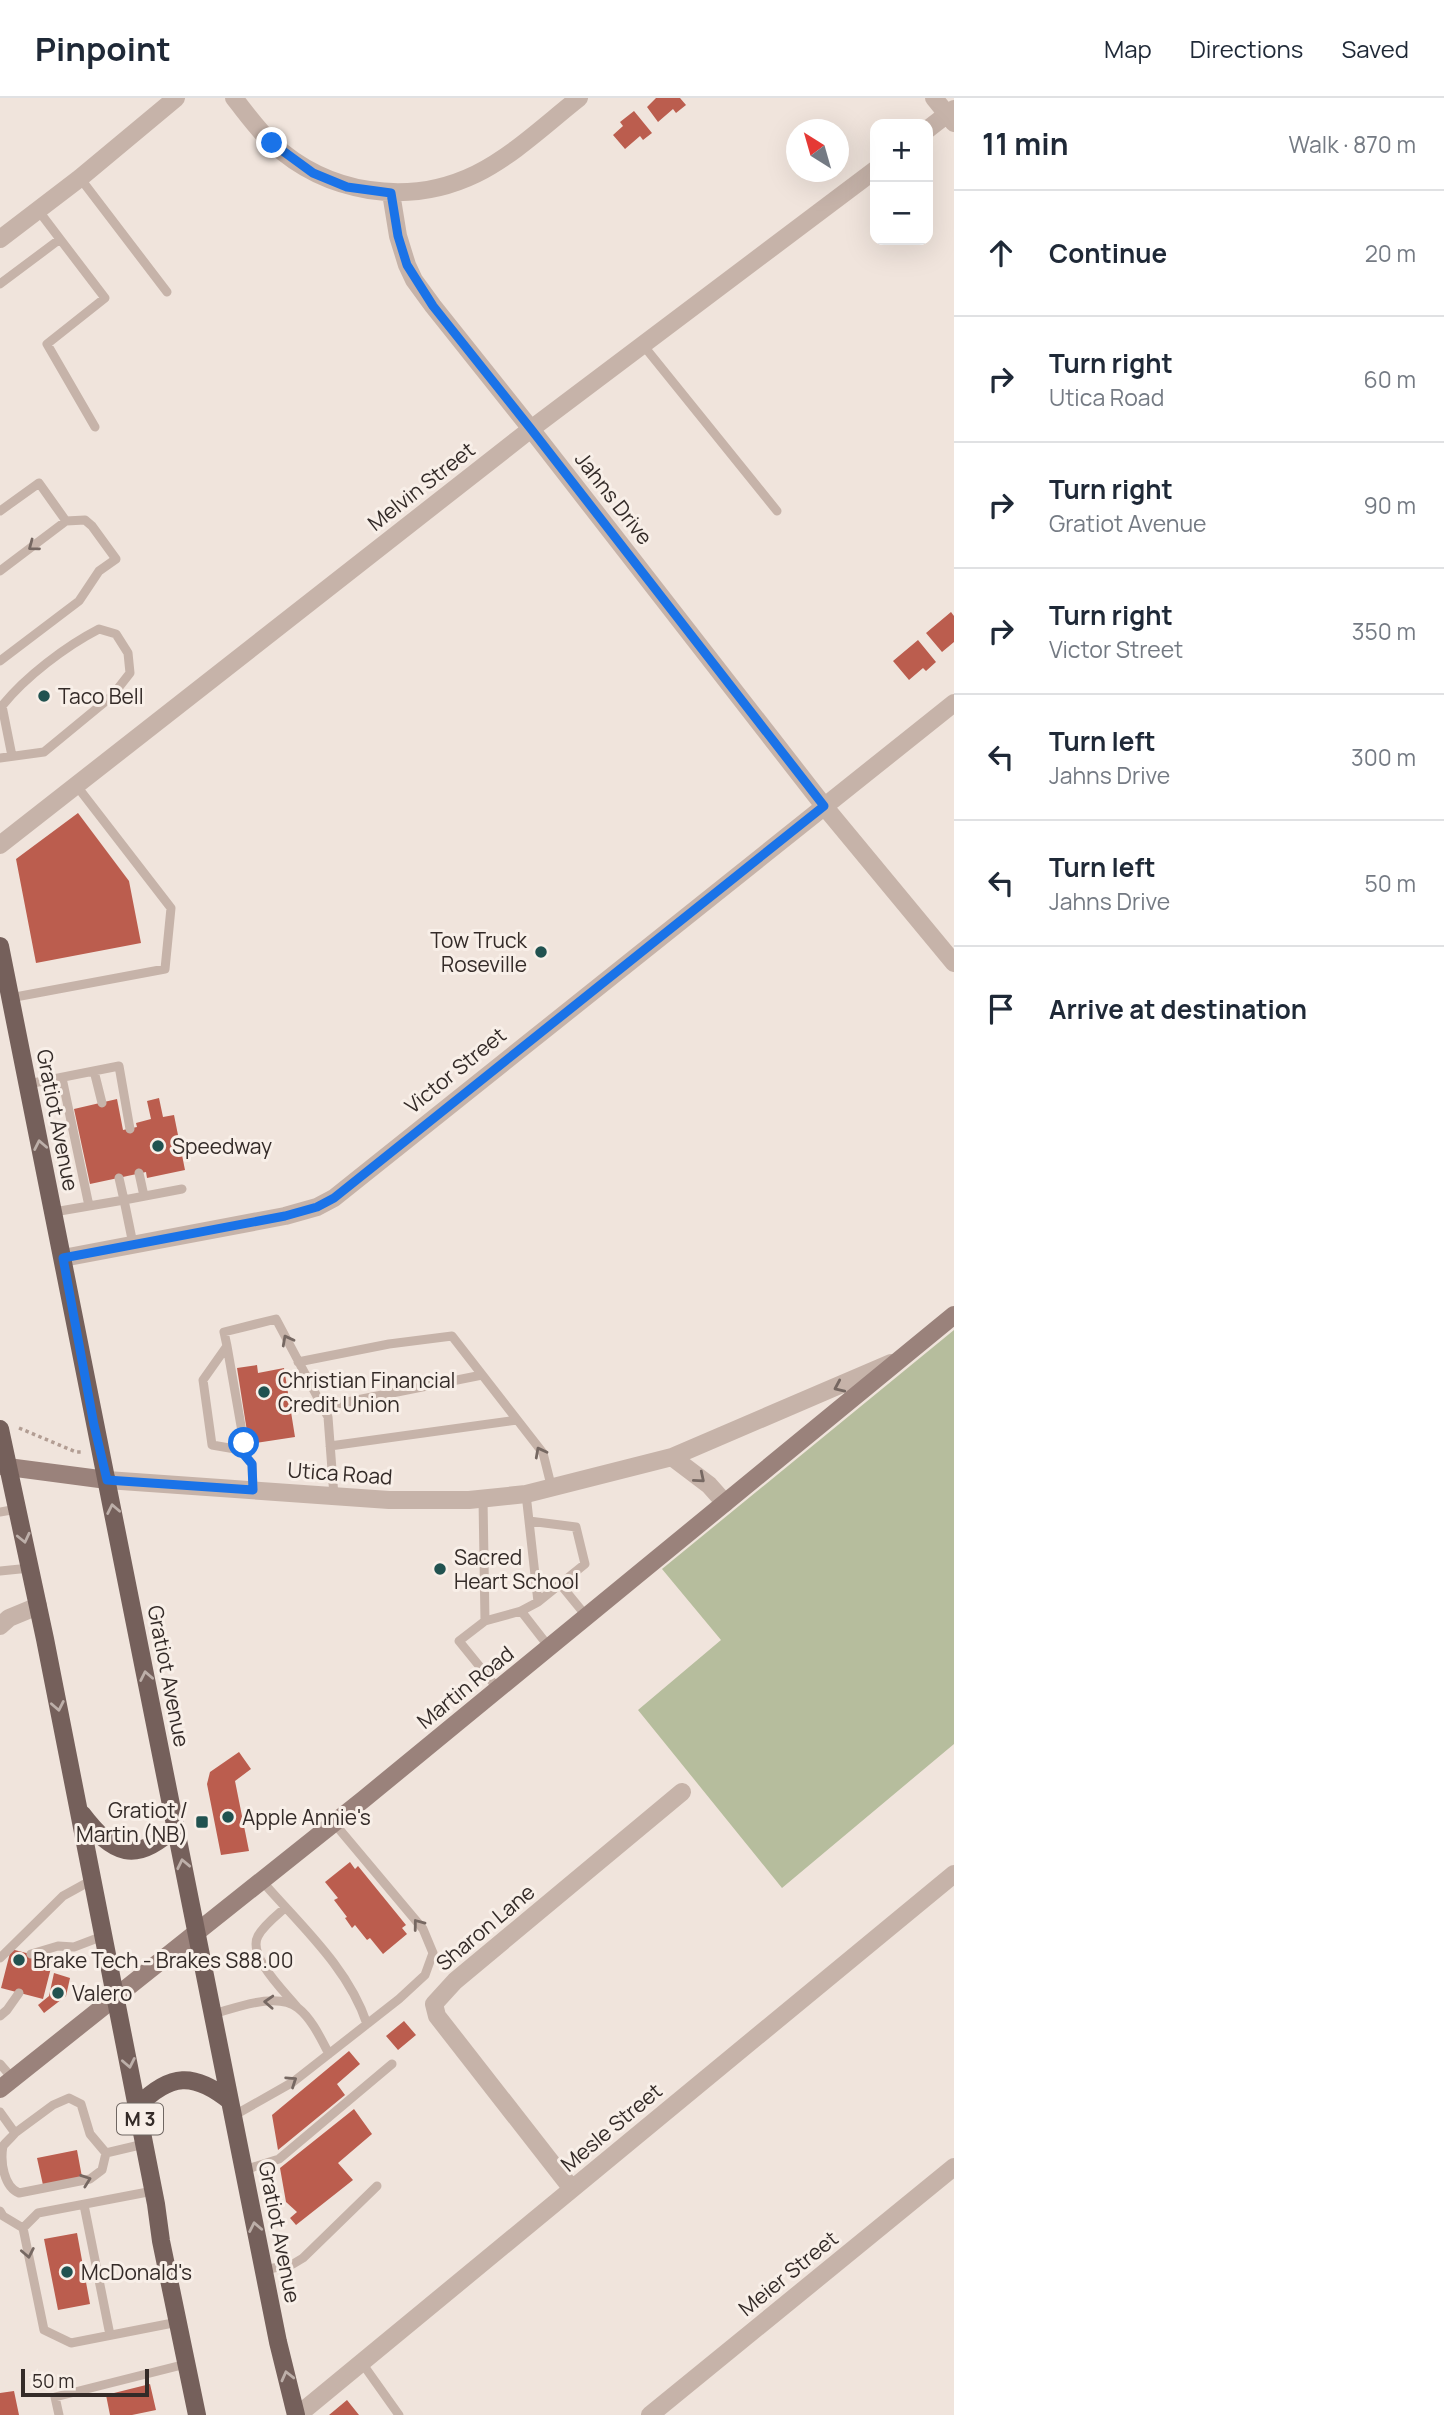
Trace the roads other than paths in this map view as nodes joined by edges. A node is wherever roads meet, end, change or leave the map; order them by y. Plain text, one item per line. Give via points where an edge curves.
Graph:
1 (176, 98) edge
2 (234, 98) edge
3 (579, 98) edge
4 (934, 98) edge
5 (952, 115) edge
6 (933, 126) edge
7 (870, 174) edge
8 (80, 178) junction
9 (391, 193) junction
10 (38, 210) junction
11 (0, 239) edge
12 (60, 239) junction
13 (0, 284) edge
14 (167, 292) dead end
15 (643, 345) junction
16 (95, 427) dead end
17 (531, 429) junction
18 (0, 511) edge
19 (777, 511) dead end
20 (66, 521) junction
21 (0, 571) edge
22 (0, 661) edge
23 (954, 703) edge
24 (12, 756) junction
25 (0, 758) edge
26 (76, 785) junction
27 (824, 806) junction
28 (0, 845) edge
29 (0, 946) edge
30 (954, 963) edge
31 (10, 998) junction
32 (94, 1071) junction
33 (62, 1078) junction
34 (28, 1084) junction
35 (102, 1102) dead end
36 (130, 1129) dead end
37 (139, 1173) dead end
38 (119, 1178) dead end
39 (182, 1189) dead end
40 (144, 1196) junction
41 (124, 1200) junction
42 (89, 1206) junction
43 (54, 1212) junction
44 (133, 1244) junction
45 (63, 1258) junction
46 (954, 1315) edge
47 (227, 1346) junction
48 (901, 1359) junction
49 (298, 1362) junction
50 (482, 1375) junction
51 (322, 1407) junction
52 (517, 1420) junction
53 (0, 1429) edge
54 (330, 1447) junction
55 (241, 1451) junction
56 (672, 1457) junction
57 (4, 1467) edge
58 (107, 1480) junction
59 (552, 1489) junction
60 (253, 1490) junction
61 (526, 1494) junction
62 (334, 1496) junction
63 (483, 1499) junction
64 (725, 1503) junction
65 (8, 1510) edge
66 (529, 1521) junction
67 (30, 1568) junction
68 (0, 1571) edge
69 (560, 1584) junction
70 (538, 1602) junction
71 (38, 1606) junction
72 (521, 1611) junction
73 (587, 1617) junction
74 (485, 1621) junction
75 (0, 1626) edge
76 (549, 1647) junction
77 (498, 1689) junction
78 (682, 1792) dead end
79 (78, 1808) junction
80 (334, 1823) junction
81 (176, 1827) junction
82 (954, 1874) edge
83 (92, 1880) junction
84 (261, 1880) junction
85 (285, 1908) junction
86 (197, 1931) junction
87 (103, 1936) junction
88 (31, 1954) dead end
89 (0, 1958) edge
90 (19, 1993) dead end
91 (115, 1996) junction
92 (297, 2007) junction
93 (213, 2014) junction
94 (0, 2016) edge
95 (368, 2024) junction
96 (329, 2054) junction
97 (0, 2064) edge
98 (392, 2064) dead end
99 (6, 2084) edge
100 (138, 2106) junction
101 (232, 2109) junction
102 (0, 2112) edge
103 (15, 2133) junction
104 (144, 2144) junction
105 (106, 2153) junction
106 (954, 2167) edge
107 (244, 2170) junction
108 (377, 2186) dead end
109 (572, 2189) junction
110 (153, 2191) junction
111 (84, 2205) junction
112 (0, 2211) edge
113 (23, 2228) junction
114 (264, 2270) junction
115 (178, 2322) junction
116 (110, 2335) junction
117 (362, 2363) junction
118 (186, 2364) junction
119 (59, 2415) edge
120 (197, 2415) edge
121 (297, 2415) edge
122 (399, 2415) edge
123 (650, 2415) edge

1 - 8 street
2 - 9 street via 272,143 313,173 347,187
3 - 9 street via 478,173 453,184
4 - 5 street
5 - 6 street
7 - 15 street, Melvin Street
8 - 10 street
8 - 14 lane
9 - 17 street, Jahns Drive via 398,236 414,280
10 - 11 street
10 - 12 lane
12 - 13 lane
12 - 16 lane via 106,298 47,344
15 - 17 street, Melvin Street
15 - 19 lane
17 - 26 street, Melvin Street
17 - 27 street, Jahns Drive
18 - 20 lane via 38,483
20 -> 21 lane
20 - 22 lane via 85,520 116,559 99,571 79,601
23 - 27 street, Victor Street
24 - 24 lane via 44,752 112,696 130,673 128,653 116,635 99,629 79,639 12,693 2,706
24 - 25 lane
26 - 28 street, Melvin Street
26 - 31 lane via 171,908 165,969
27 - 30 street, Jahns Drive
27 - 44 street, Victor Street via 334,1198 285,1216
29 - 31 main road, Gratiot Avenue
31 - 34 main road, Gratiot Avenue
32 - 33 lane
32 - 35 lane
32 - 36 lane via 119,1066
33 - 34 lane
33 - 42 lane
43 -> 34 main road, Gratiot Avenue
37 - 40 lane
38 - 41 lane
39 - 40 lane
40 - 41 lane
41 - 42 lane
41 - 44 lane
42 - 43 lane
43 - 45 main road, Gratiot Avenue
44 - 45 street, Victor Street
45 - 58 main road, Gratiot Avenue
46 - 48 street, Martin Road
49 -> 47 lane via 276,1319 224,1332
47 - 55 lane via 244,1443
47 - 55 lane via 203,1380 212,1445
48 -> 56 street, Utica Road
48 - 64 street, Martin Road
49 - 50 lane via 452,1336
49 - 51 lane
50 - 51 lane
50 - 52 lane
51 - 54 lane via 328,1417
52 - 54 lane
59 -> 52 lane via 543,1453
53 - 57 main road, M 3
54 - 62 lane
55 - 60 lane via 252,1464
56 - 59 street, Utica Road
56 -> 64 street
57 - 58 street, Utica Road
57 - 65 main road, M 3
58 - 60 street, Utica Road
81 -> 58 main road, Gratiot Avenue
59 - 61 street, Utica Road
60 - 62 street, Utica Road
61 - 63 street, Utica Road
61 - 66 lane
62 - 63 street, Utica Road
63 - 74 lane
64 - 73 street, Martin Road
65 -> 67 main road, M 3
66 - 69 lane via 576,1527 586,1564
66 - 70 lane
67 - 68 lane
67 - 71 main road, M 3
69 - 70 lane
69 - 73 lane
70 - 72 lane
71 - 75 street
71 -> 79 main road, M 3
72 - 74 lane
72 - 76 lane
73 - 76 street, Martin Road
74 - 77 lane via 459,1641
76 - 77 street, Martin Road
77 - 80 street, Martin Road
78 - 109 street, Sharon Lane via 455,1981 434,2004 437,2016
79 - 81 main road via 95,1832 133,1852 146,1850
79 - 83 main road, M 3
80 - 84 street, Martin Road
95 -> 80 lane via 425,1975 433,1953 424,1930
86 -> 81 main road, Gratiot Avenue
82 - 109 street, Mesle Street
83 - 87 main road, M 3
83 - 89 lane via 64,1896
84 - 85 lane
84 - 86 street, Martin Road
85 - 92 lane via 257,1938 255,1949
85 - 95 lane via 342,1973
86 - 91 street, Martin Road
86 - 93 main road, Gratiot Avenue
87 - 88 lane via 74,1947 58,1946
87 - 91 main road, M 3
90 - 94 lane
91 - 99 street, Martin Road
91 -> 100 main road, M 3
92 -> 93 lane via 266,1999
92 - 96 lane
93 - 101 main road, Gratiot Avenue
95 - 96 lane
101 -> 96 lane via 293,2082
97 - 99 lane
98 - 107 lane via 279,2160
100 - 101 main road via 162,2085 190,2080 203,2083
100 - 104 main road, M 3
101 - 107 main road, Gratiot Avenue
102 - 103 lane
103 - 105 lane via 69,2098 81,2104 90,2134
103 -> 105 lane via 3,2147 1,2166 9,2186 19,2193 90,2179 102,2170
104 - 105 lane
104 - 110 main road, M 3
106 - 123 street, Meier Street
114 -> 107 main road, Gratiot Avenue
108 - 114 lane via 303,2258
109 - 117 street, Mesle Street
110 - 111 lane
110 - 115 main road, M 3
111 - 113 lane via 38,2213
111 - 116 lane
112 - 113 lane
113 -> 116 lane via 44,2330 71,2343
121 -> 114 main road, Gratiot Avenue
115 - 116 lane
115 - 118 main road, M 3
117 - 121 street, Mesle Street
117 - 122 lane
118 - 119 lane via 55,2397
118 - 120 main road, M 3

